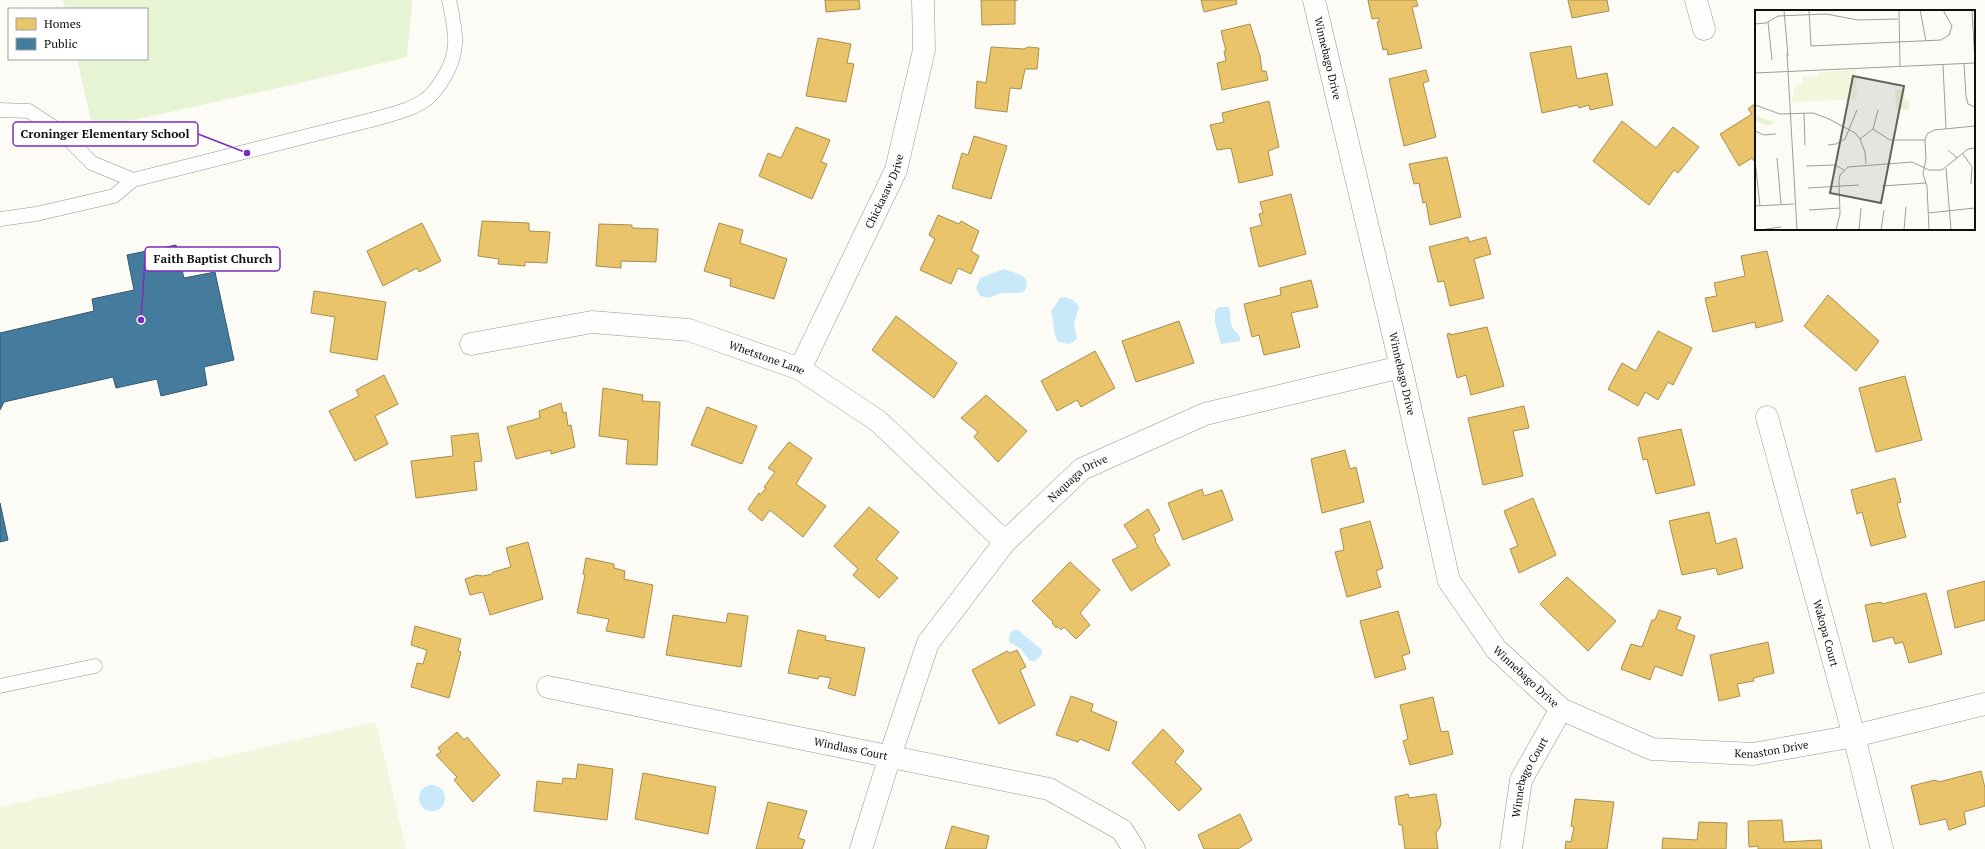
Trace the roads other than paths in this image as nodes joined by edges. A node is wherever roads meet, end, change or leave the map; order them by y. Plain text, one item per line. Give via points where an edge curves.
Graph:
1 (449, 0) edge
2 (923, 0) edge
3 (1314, 0) edge
4 (1696, 0) edge
5 (1704, 29) dead end
6 (0, 110) edge
7 (133, 180) junction
8 (0, 219) edge
9 (471, 344) dead end
10 (1401, 367) junction
11 (800, 369) junction
12 (1766, 418) dead end
13 (1005, 542) junction
14 (95, 666) dead end
15 (0, 686) edge
16 (548, 687) dead end
17 (1985, 704) edge
18 (1561, 710) junction
19 (1854, 736) junction
20 (890, 756) junction
21 (861, 849) edge
22 (1134, 849) edge
23 (1511, 849) edge
24 (1882, 849) edge

1 - 7 lane via 456,39 454,55 449,70 438,87 425,100 401,112
2 - 11 street, Chickasaw Drive via 924,50 896,170
3 - 10 street, Winnebago Drive
4 - 5 street
6 - 7 lane via 29,111 62,133 92,163
7 - 8 lane via 114,196 36,214
9 - 11 street, Whetstone Lane via 592,322 689,330
10 - 13 street, Naquaga Drive via 1205,414 1082,469
10 - 18 street, Winnebago Drive via 1449,581 1496,648
11 - 13 street, Whetstone Lane via 878,421
12 - 19 street, Wakopa Court
13 - 20 street, Naquaga Drive via 928,643
14 - 15 lane
16 - 20 street, Windlass Court
17 - 19 street, Kenaston Drive
18 - 19 street, Kenaston Drive via 1652,749 1753,754
18 - 23 street, Winnebago Court via 1521,780
19 - 24 street, Wakopa Court
20 - 21 street, Naquaga Drive
20 - 22 street, Windlass Court via 1050,789 1122,830

